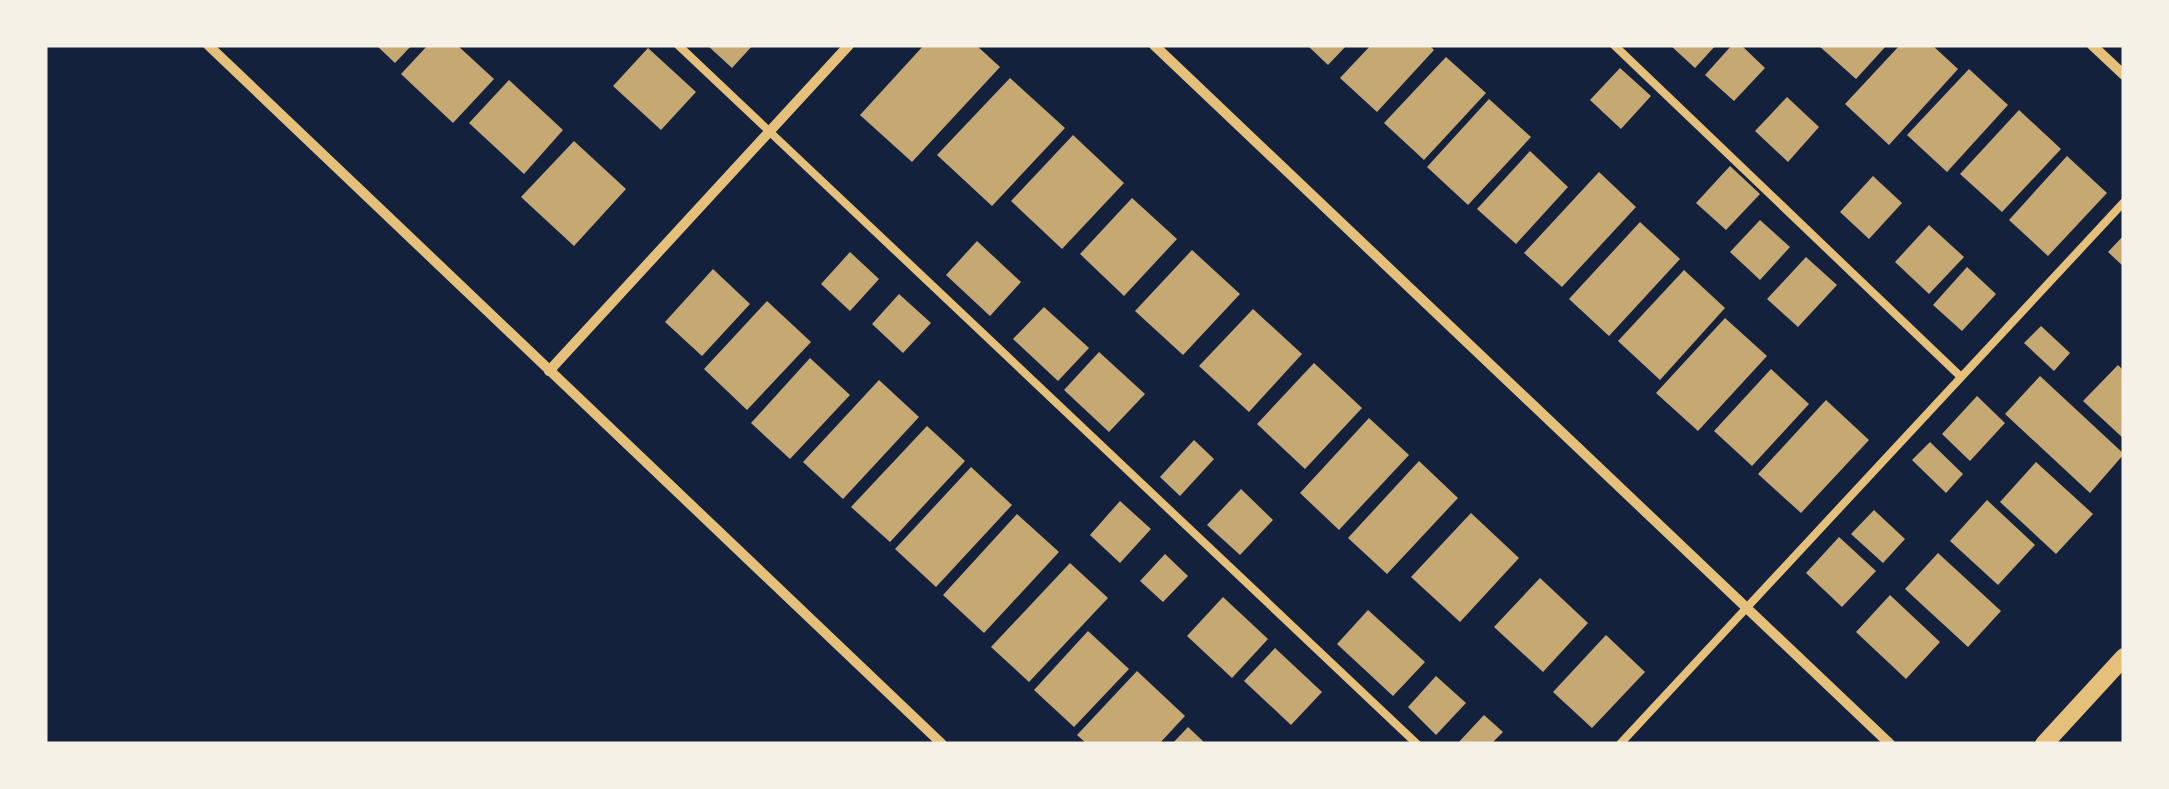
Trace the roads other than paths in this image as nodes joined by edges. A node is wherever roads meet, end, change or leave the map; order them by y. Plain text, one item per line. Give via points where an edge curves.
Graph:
1 (208, 45) edge
2 (678, 45) edge
3 (849, 45) edge
4 (1154, 45) edge
5 (1614, 45) edge
6 (2092, 45) edge
7 (2124, 74) edge
8 (768, 130) junction
9 (2124, 202) edge
10 (549, 371) junction
11 (1960, 376) junction
12 (1748, 608) junction
13 (2124, 657) edge
14 (942, 744) edge
15 (1417, 744) edge
16 (1620, 744) edge
17 (1890, 744) edge
18 (2044, 744) edge

1 - 10 street
2 - 8 lane
3 - 8 street
4 - 12 street
5 - 11 lane
6 - 7 street
8 - 10 street
8 - 15 lane
9 - 11 lane
10 - 14 street
11 - 12 lane
12 - 16 lane
12 - 17 street
13 - 18 street

